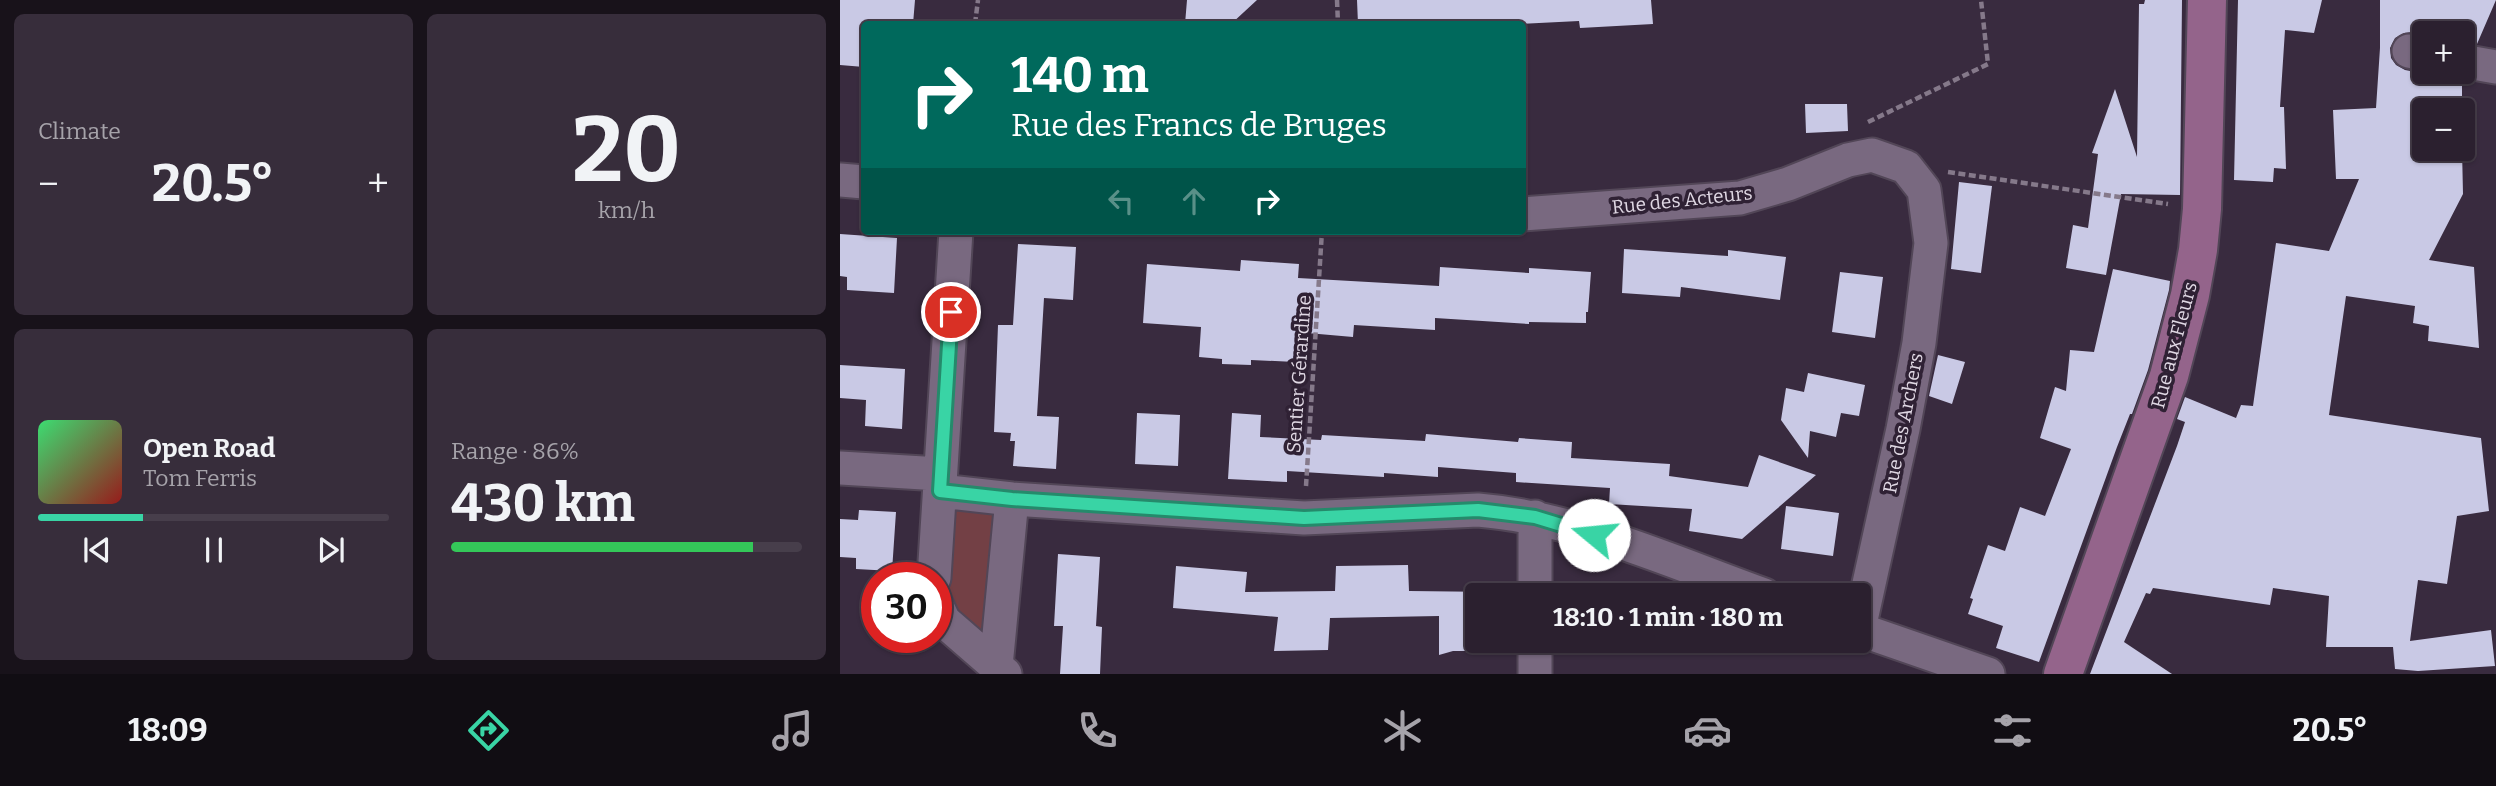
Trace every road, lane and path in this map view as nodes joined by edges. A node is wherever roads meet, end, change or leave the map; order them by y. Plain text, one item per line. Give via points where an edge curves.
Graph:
1 (978, 0) edge
2 (1337, 0) edge
3 (1982, 0) edge
4 (2207, 0) edge
5 (975, 21) edge
6 (1338, 21) edge
7 (2475, 63) edge
8 (2496, 67) edge
9 (1849, 160) junction
10 (1913, 175) junction
11 (840, 180) edge
12 (861, 182) edge
13 (2202, 209) junction
14 (1526, 214) edge
15 (956, 235) edge
16 (1322, 235) edge
17 (840, 468) edge
18 (940, 483) junction
19 (1012, 499) junction
20 (1535, 517) junction
21 (1304, 518) junction
22 (935, 562) edge
23 (1535, 583) edge
24 (1731, 583) edge
25 (1869, 583) edge
26 (952, 628) edge
27 (1871, 633) edge
28 (1535, 653) edge
29 (1000, 670) edge
30 (1535, 674) edge
31 (1988, 674) edge
32 (2063, 674) edge

1 - 5 path
2 - 6 path
3 - 9 path via 1988,64 1855,128
4 - 13 main road, Rue aux Fleurs
7 - 8 street
9 - 10 street, Rue des Acteurs via 1872,155 1906,167
9 - 14 street, Rue des Acteurs via 1740,198
10 - 13 path via 1951,172
10 - 25 street, Rue des Archers via 1924,190 1931,243 1919,342
11 - 12 street
13 - 32 main road, Rue aux Fleurs via 2199,250 2169,376
15 - 18 street
16 - 21 path, Sentier Gérardine
17 - 18 street
18 - 19 street
18 - 22 street
19 - 21 street
19 - 29 street
20 - 21 street via 1478,510
20 - 23 street
20 - 24 street
26 - 29 street
27 - 31 street
28 - 30 street

